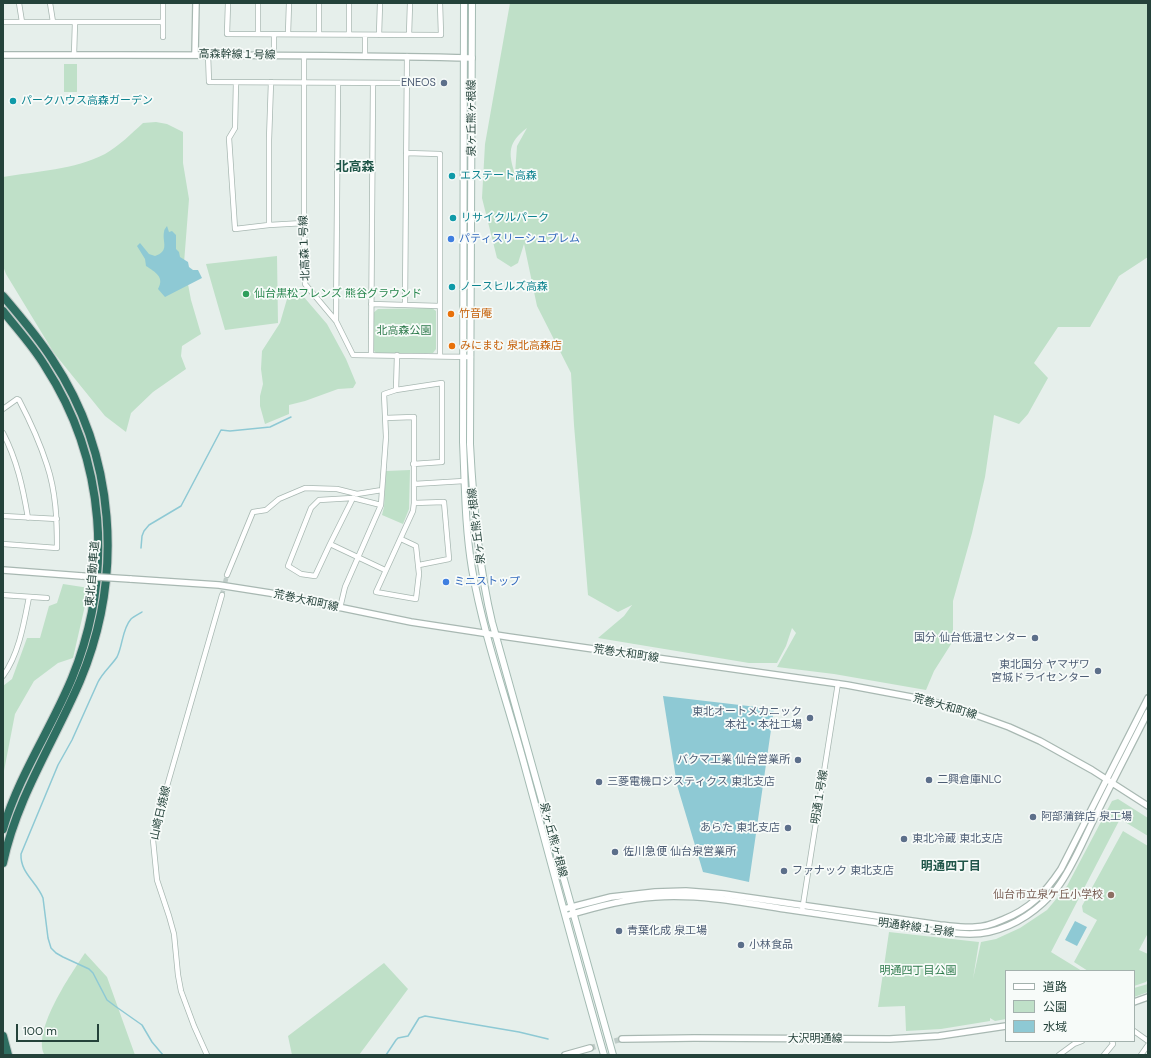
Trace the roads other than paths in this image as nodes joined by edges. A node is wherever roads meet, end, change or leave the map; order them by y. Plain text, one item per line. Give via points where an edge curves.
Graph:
1 (19, 3) edge
2 (50, 3) edge
3 (163, 3) edge
4 (196, 3) edge
5 (228, 3) edge
6 (258, 3) edge
7 (289, 3) edge
8 (319, 3) edge
9 (349, 3) edge
10 (380, 3) edge
11 (410, 3) edge
12 (440, 3) edge
13 (464, 3) edge
14 (472, 3) edge
15 (3, 22) edge
16 (22, 22) junction
17 (53, 22) junction
18 (75, 22) junction
19 (163, 22) junction
20 (258, 34) junction
21 (274, 34) junction
22 (288, 34) junction
23 (319, 34) junction
24 (349, 35) junction
25 (365, 35) junction
26 (379, 35) junction
27 (409, 35) junction
28 (163, 37) dead end
29 (196, 54) junction
30 (208, 54) junction
31 (3, 55) edge
32 (74, 55) junction
33 (274, 55) junction
34 (304, 56) junction
35 (365, 56) junction
36 (407, 56) junction
37 (464, 58) junction
38 (472, 58) junction
39 (236, 82) junction
40 (271, 82) junction
41 (304, 82) junction
42 (338, 83) junction
43 (407, 83) junction
44 (373, 84) junction
45 (406, 153) junction
46 (304, 223) junction
47 (269, 225) junction
48 (3, 296) edge
49 (371, 304) junction
50 (405, 305) junction
51 (440, 306) junction
52 (3, 311) edge
53 (336, 321) junction
54 (371, 355) junction
55 (397, 355) junction
56 (440, 356) junction
57 (463, 357) junction
58 (471, 357) junction
59 (396, 390) junction
60 (3, 408) edge
61 (385, 418) junction
62 (3, 432) edge
63 (413, 464) junction
64 (464, 481) junction
65 (414, 484) junction
66 (382, 490) junction
67 (353, 498) junction
68 (414, 503) junction
69 (381, 505) junction
70 (3, 516) edge
71 (28, 518) junction
72 (57, 519) junction
73 (401, 539) junction
74 (3, 544) edge
75 (330, 544) junction
76 (358, 557) junction
77 (419, 565) junction
78 (3, 570) edge
79 (385, 570) junction
80 (227, 575) tunnel mouth
81 (3, 595) edge
82 (222, 595) tunnel mouth
83 (29, 597) junction
84 (47, 598) dead end
85 (340, 608) junction
86 (487, 634) junction
87 (496, 636) junction
88 (3, 676) edge
89 (838, 683) junction
90 (1148, 698) edge
91 (1148, 712) edge
92 (1106, 780) junction
93 (1112, 783) junction
94 (1148, 806) edge
95 (3, 829) edge
96 (3, 863) edge
97 (571, 907) junction
98 (802, 908) junction
99 (564, 909) junction
100 (573, 914) junction
101 (566, 916) junction
102 (1148, 997) edge
103 (1135, 1002) edge
104 (1005, 1026) edge
105 (1135, 1032) edge
106 (3, 1036) edge
107 (622, 1040) tunnel mouth
108 (1148, 1041) edge
109 (1079, 1042) edge
110 (1112, 1042) edge
111 (1148, 1045) edge
112 (590, 1048) tunnel mouth
113 (3, 1050) edge
114 (577, 1053) edge
115 (4, 1055) edge
116 (8, 1055) edge
117 (207, 1055) edge
118 (565, 1055) edge
119 (604, 1055) edge
120 (613, 1055) edge
121 (1058, 1055) edge
122 (1104, 1055) edge
123 (1141, 1055) edge

1 - 16 street
2 - 17 street
3 - 19 street
4 - 29 street
5 - 20 street via 228,34
6 - 20 street
7 - 22 street
8 - 23 street
9 - 24 street
10 - 26 street
11 - 27 street
12 - 27 street via 441,35
13 - 37 main road, 泉ヶ丘熊ヶ根線
14 - 38 main road, 泉ヶ丘熊ヶ根線
15 - 16 street
16 - 17 street
17 - 18 street
18 - 19 street
18 - 32 street
19 - 28 street
20 - 21 street
21 - 22 street
21 - 33 street
22 - 23 street
23 - 24 street
24 - 25 street
25 - 26 street
25 - 35 street
26 - 27 street
29 - 30 street, 高森幹線１号線
29 - 32 street, 高森幹線１号線
30 - 33 street, 高森幹線１号線
30 - 39 street via 209,82
31 - 32 street, 高森幹線１号線
33 - 34 street, 高森幹線１号線
34 - 35 street, 高森幹線１号線
34 - 41 street, 北高森１号線
35 - 36 street, 高森幹線１号線
36 - 37 street, 高森幹線１号線
36 - 43 street
37 - 38 street, 高森幹線１号線
37 - 57 main road, 泉ヶ丘熊ヶ根線
38 - 58 main road, 泉ヶ丘熊ヶ根線
39 - 40 street
39 - 47 street via 235,128 229,138 235,229
40 - 41 street
40 - 47 street
41 - 42 street
41 - 46 street, 北高森１号線
42 - 44 street
42 - 53 street
43 - 44 street
43 - 45 street
44 - 49 street
45 - 50 street
45 - 51 street via 440,154
46 - 47 street
46 - 53 street, 北高森１号線 via 305,284
48 - 96 highway, 東北自動車道 via 52,359 79,408 100,469 108,524 105,590 90,655 25,795
49 - 50 street
49 - 54 street
50 - 51 street
51 - 56 street
52 - 95 highway, 東北自動車道 via 45,366 63,397 79,434 94,487 98,554 91,619 82,650 71,679 16,793
53 - 54 street, 北高森１号線 via 353,354
54 - 55 street, 北高森１号線
55 - 56 street, 北高森１号線
55 - 59 street
56 - 57 street, 北高森１号線
57 - 58 street, 北高森１号線
57 - 64 main road, 泉ヶ丘熊ヶ根線
58 - 87 main road, 泉ヶ丘熊ヶ根線 via 472,492 489,608
59 - 61 street via 384,394
59 - 63 street via 442,383 442,462
60 - 72 street via 19,400 30,421 48,466
61 - 63 street via 414,417
61 - 66 street
62 - 71 street via 21,477
63 - 65 street
64 - 65 street
64 - 86 main road, 泉ヶ丘熊ヶ根線 via 472,569
65 - 68 street
66 - 69 street
66 - 80 street via 357,494 305,488 279,498 266,510 253,512
67 - 69 street
67 - 75 street
67 - 75 street via 319,500 311,508 288,566 301,574 315,576
68 - 73 street
68 - 77 street via 444,502 449,559
69 - 76 street
70 - 71 street
71 - 72 street
72 - 74 street via 57,548
73 - 77 street via 416,546
73 - 79 street
75 - 76 street
76 - 79 street
76 - 85 street via 345,587
77 - 79 street via 416,598 376,592
78 - 85 street, 荒巻大和町線, bridge via 219,585
81 - 83 street
82 - 117 street, 山崎日焼線 via 153,840 157,880 174,934 181,991
83 - 84 street
83 - 88 street via 19,639
85 - 86 street, 荒巻大和町線
86 - 87 street, 荒巻大和町線
86 - 99 main road, 泉ヶ丘熊ヶ根線
87 - 89 street, 荒巻大和町線
87 - 97 main road, 泉ヶ丘熊ヶ根線
89 - 92 street, 荒巻大和町線 via 927,700 1009,727 1040,741
89 - 98 street, 明通１号線
90 - 92 street
91 - 93 street, 明通幹線１号線
92 - 93 street, 荒巻大和町線
92 - 98 street via 1057,875 1033,903 1017,914 987,926 973,928
93 - 94 street, 荒巻大和町線
93 - 98 street, 明通幹線１号線 via 1058,887 1027,915 1009,925 988,932 962,934
97 - 98 street via 611,898 686,891 724,894
97 - 99 street
97 - 100 main road, 泉ヶ丘熊ヶ根線
98 - 100 street, 明通幹線１号線 via 685,897 655,897 611,903
99 - 101 main road, 泉ヶ丘熊ヶ根線
100 - 101 street, 明通幹線１号線
100 - 120 main road, 泉ヶ丘熊ヶ根線
101 - 119 main road, 泉ヶ丘熊ヶ根線
102 - 103 street
104 - 107 street, 大沢明通線 via 938,1036 890,1039
105 - 108 street
106 - 116 highway
109 - 121 street
110 - 122 street
111 - 123 street
112 - 114 street
113 - 115 highway
114 - 118 street

